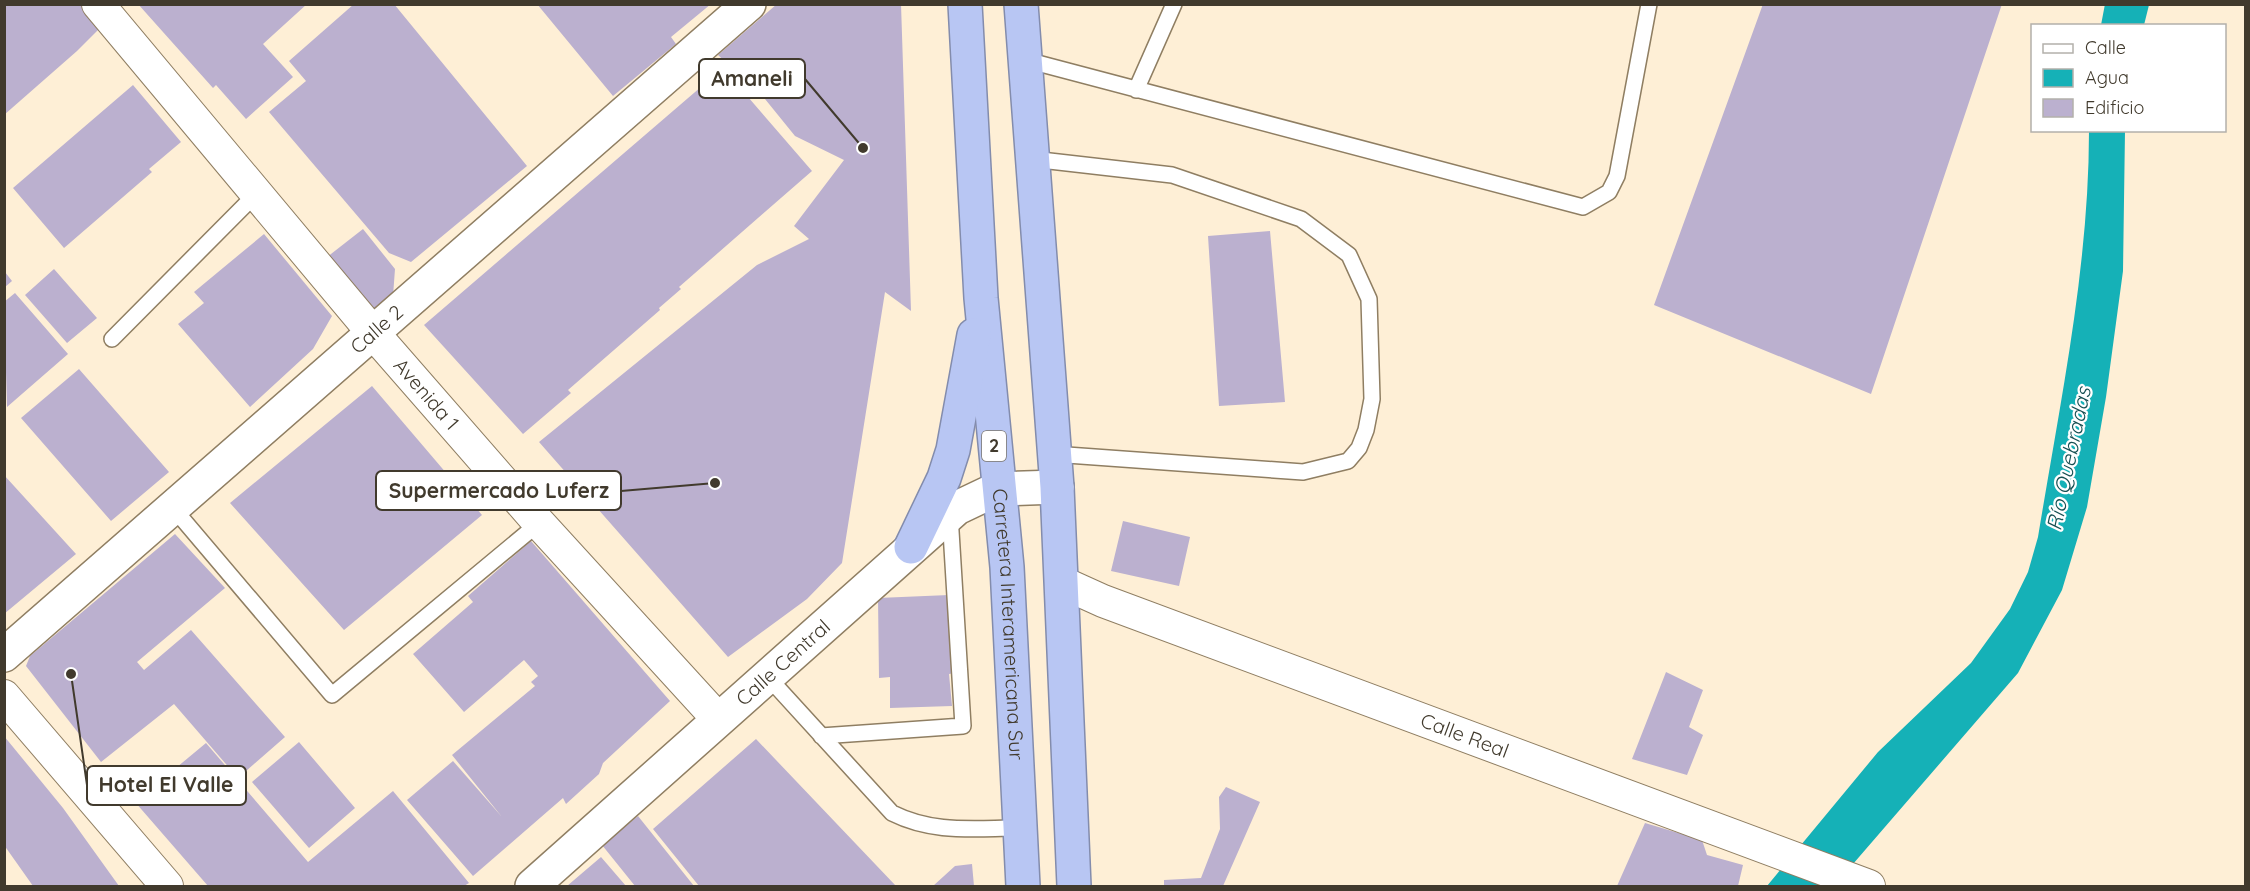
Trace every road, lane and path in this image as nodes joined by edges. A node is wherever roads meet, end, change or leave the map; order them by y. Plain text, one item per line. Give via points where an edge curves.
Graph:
1 (98, 4) edge
2 (749, 4) edge
3 (965, 4) edge
4 (1021, 4) edge
5 (1174, 4) edge
6 (1649, 4) edge
7 (1026, 60) junction
8 (1136, 90) junction
9 (1032, 159) junction
10 (256, 194) junction
11 (981, 298) junction
12 (374, 334) junction
13 (112, 339) dead end
14 (1053, 454) junction
15 (1057, 488) junction
16 (998, 489) junction
17 (174, 509) junction
18 (950, 513) junction
19 (539, 523) junction
20 (911, 547) junction
21 (1061, 582) junction
22 (4, 655) edge
23 (767, 676) junction
24 (4, 696) edge
25 (718, 719) junction
26 (821, 736) junction
27 (1020, 828) junction
28 (1863, 884) edge
29 (168, 886) edge
30 (532, 886) edge
31 (1023, 886) edge
32 (1074, 886) edge

1 - 10 street, Avenida 1
2 - 12 main road, Calle 2
3 - 11 highway, Carretera Interamericana Sur / 2
4 - 7 highway
5 - 8 lane
6 - 8 lane via 1617,176 1609,192 1583,207
7 - 8 lane
7 - 9 highway
9 - 14 highway
9 - 14 lane via 1172,175 1301,219 1349,255 1369,299 1372,399 1366,430 1348,461 1303,472
10 - 12 street, Avenida 1
10 - 13 lane
11 - 16 highway, Carretera Interamericana Sur / 2
11 - 20 highway via 953,450
12 - 17 main road, Calle 2
12 - 19 street, Avenida 1
14 - 15 highway
15 - 16 main road, Calle Central
15 - 21 highway
16 - 18 main road, Calle Central
16 - 27 highway, Carretera Interamericana Sur / 2
17 - 19 lane via 332,695
17 - 22 main road, Calle 2
18 - 20 main road, Calle Central
18 - 26 lane via 963,726
19 - 25 street, Avenida 1
20 - 23 main road, Calle Central
21 - 28 street, Calle Real via 1158,622
21 - 32 highway
23 - 25 main road, Calle Central
23 - 26 lane
24 - 29 street
25 - 30 main road, Calle Central
26 - 27 lane via 892,813 911,823 936,829
27 - 31 highway, Carretera Interamericana Sur / 2

